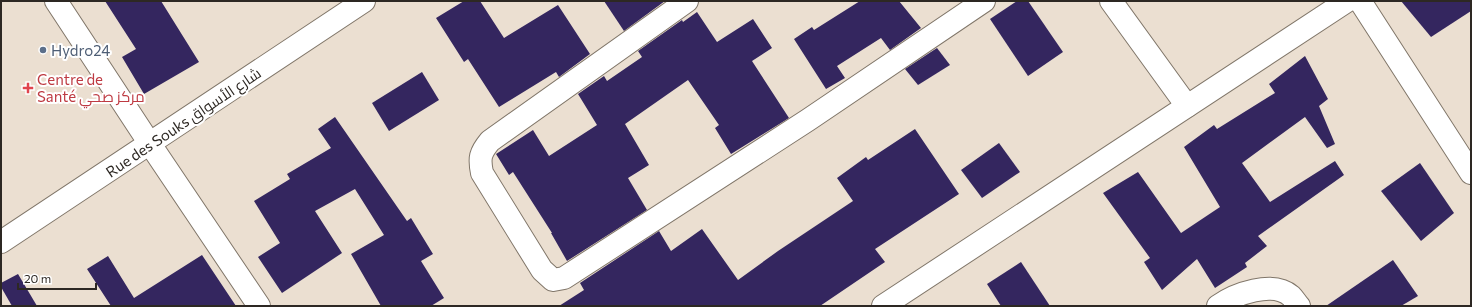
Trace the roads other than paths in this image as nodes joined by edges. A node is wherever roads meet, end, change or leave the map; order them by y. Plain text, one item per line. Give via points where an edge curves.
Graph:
1 (56, 1) edge
2 (364, 1) edge
3 (687, 1) edge
4 (984, 1) edge
5 (1111, 1) edge
6 (1347, 1) edge
7 (1360, 1) edge
8 (1187, 106) junction
9 (150, 144) junction
10 (1471, 173) edge
11 (1, 242) edge
12 (259, 306) edge
13 (883, 306) edge
14 (1218, 306) edge
15 (1299, 306) edge

1 - 9 street
2 - 9 street, Rue des Souks شارع الأسواق
3 - 4 street via 490,141 483,150 479,160 482,173 542,270 553,280 564,278 584,266 808,120
5 - 8 street
6 - 8 street
7 - 10 street
8 - 13 street
9 - 11 street, Rue des Souks شارع الأسواق
9 - 12 street
14 - 15 street via 1255,290 1275,290 1290,296

